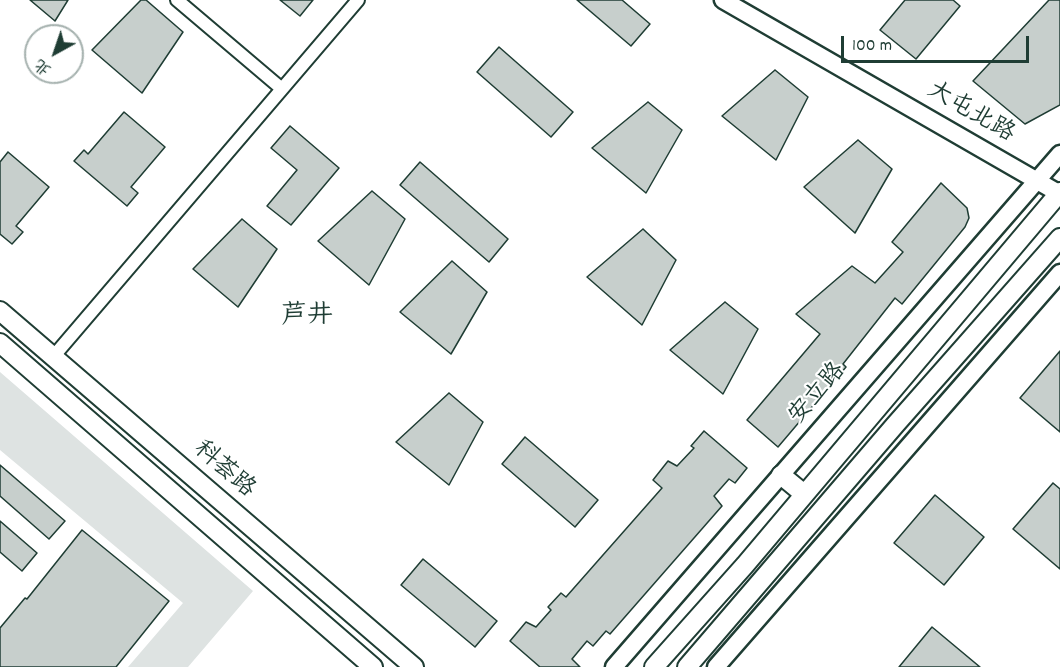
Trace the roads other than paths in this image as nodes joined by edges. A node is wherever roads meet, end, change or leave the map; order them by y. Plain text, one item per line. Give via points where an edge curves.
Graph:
1 (177, 0) edge
2 (358, 0) edge
3 (723, 0) edge
4 (282, 89) junction
5 (1060, 154) edge
6 (1037, 181) junction
7 (1060, 193) edge
8 (1060, 238) edge
9 (1060, 273) edge
10 (0, 311) edge
11 (0, 344) edge
12 (54, 357) junction
13 (781, 475) junction
14 (804, 494) junction
15 (374, 667) edge
16 (414, 667) edge
17 (614, 667) edge
18 (654, 667) edge
19 (687, 667) edge
20 (716, 667) edge

1 - 4 street
2 - 4 street
3 - 6 street, 大屯北路
4 - 12 street
5 - 6 street, 安立路
6 - 7 street, 大屯北路
6 - 13 street, 安立路
7 - 14 main road
8 - 19 main road
9 - 20 street
10 - 12 main road, 科荟路
11 - 15 main road, 科荟路
12 - 16 main road, 科荟路
13 - 14 main road
13 - 17 street, 安立路
14 - 18 main road

